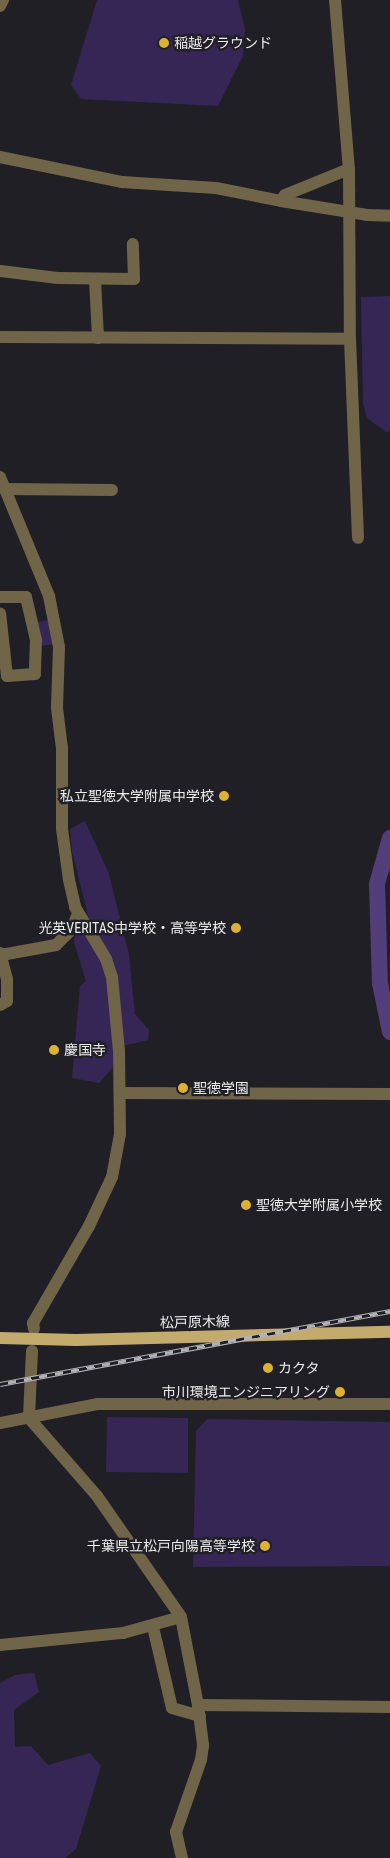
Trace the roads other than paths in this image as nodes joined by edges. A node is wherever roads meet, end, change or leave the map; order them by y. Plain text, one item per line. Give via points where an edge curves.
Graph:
1 (3, 0) edge
2 (335, 0) edge
3 (0, 6) edge
4 (0, 157) edge
5 (349, 169) junction
6 (282, 201) junction
7 (350, 213) junction
8 (390, 216) edge
9 (133, 244) dead end
10 (0, 271) edge
11 (95, 280) junction
12 (0, 337) edge
13 (98, 338) junction
14 (350, 339) junction
15 (0, 477) edge
16 (6, 489) junction
17 (112, 490) dead end
18 (358, 538) dead end
19 (0, 597) edge
20 (0, 613) edge
21 (1, 637) edge
22 (78, 913) junction
23 (1, 954) edge
24 (0, 1005) edge
25 (120, 1093) junction
26 (390, 1094) edge
27 (34, 1329) dead end
28 (390, 1332) edge
29 (0, 1338) edge
30 (32, 1351) dead end
31 (390, 1404) edge
32 (29, 1418) junction
33 (0, 1423) edge
34 (181, 1617) junction
35 (153, 1627) junction
36 (0, 1645) edge
37 (390, 1707) edge
38 (199, 1711) junction
39 (182, 1858) edge

1 - 3 street
2 - 5 street
4 - 6 street via 94,178 216,188
5 - 6 street via 285,194
5 - 7 street
6 - 7 street
7 - 8 street
7 - 14 street
9 - 11 street via 134,279
10 - 11 street
11 - 13 street
12 - 13 street
13 - 14 street
14 - 18 street
15 - 16 street
16 - 17 street
16 - 22 street via 49,596 59,648 57,708 62,747 62,829
19 - 21 street via 26,597 36,640 34,674 7,676
20 - 21 street
22 - 23 street via 72,929 56,945
22 - 25 street via 106,959 112,976
23 - 24 street via 7,979 7,1000
25 - 26 street
25 - 27 street via 120,1134 112,1177 89,1226 33,1323
28 - 29 main road, 松戸原木線 via 76,1340
30 - 32 street
31 - 32 street via 98,1404
32 - 33 street
32 - 34 street via 97,1496
34 - 35 street
34 - 38 street
35 - 36 street via 61,1641
35 - 38 street via 172,1708
37 - 38 street
38 - 39 street via 201,1760 176,1832

